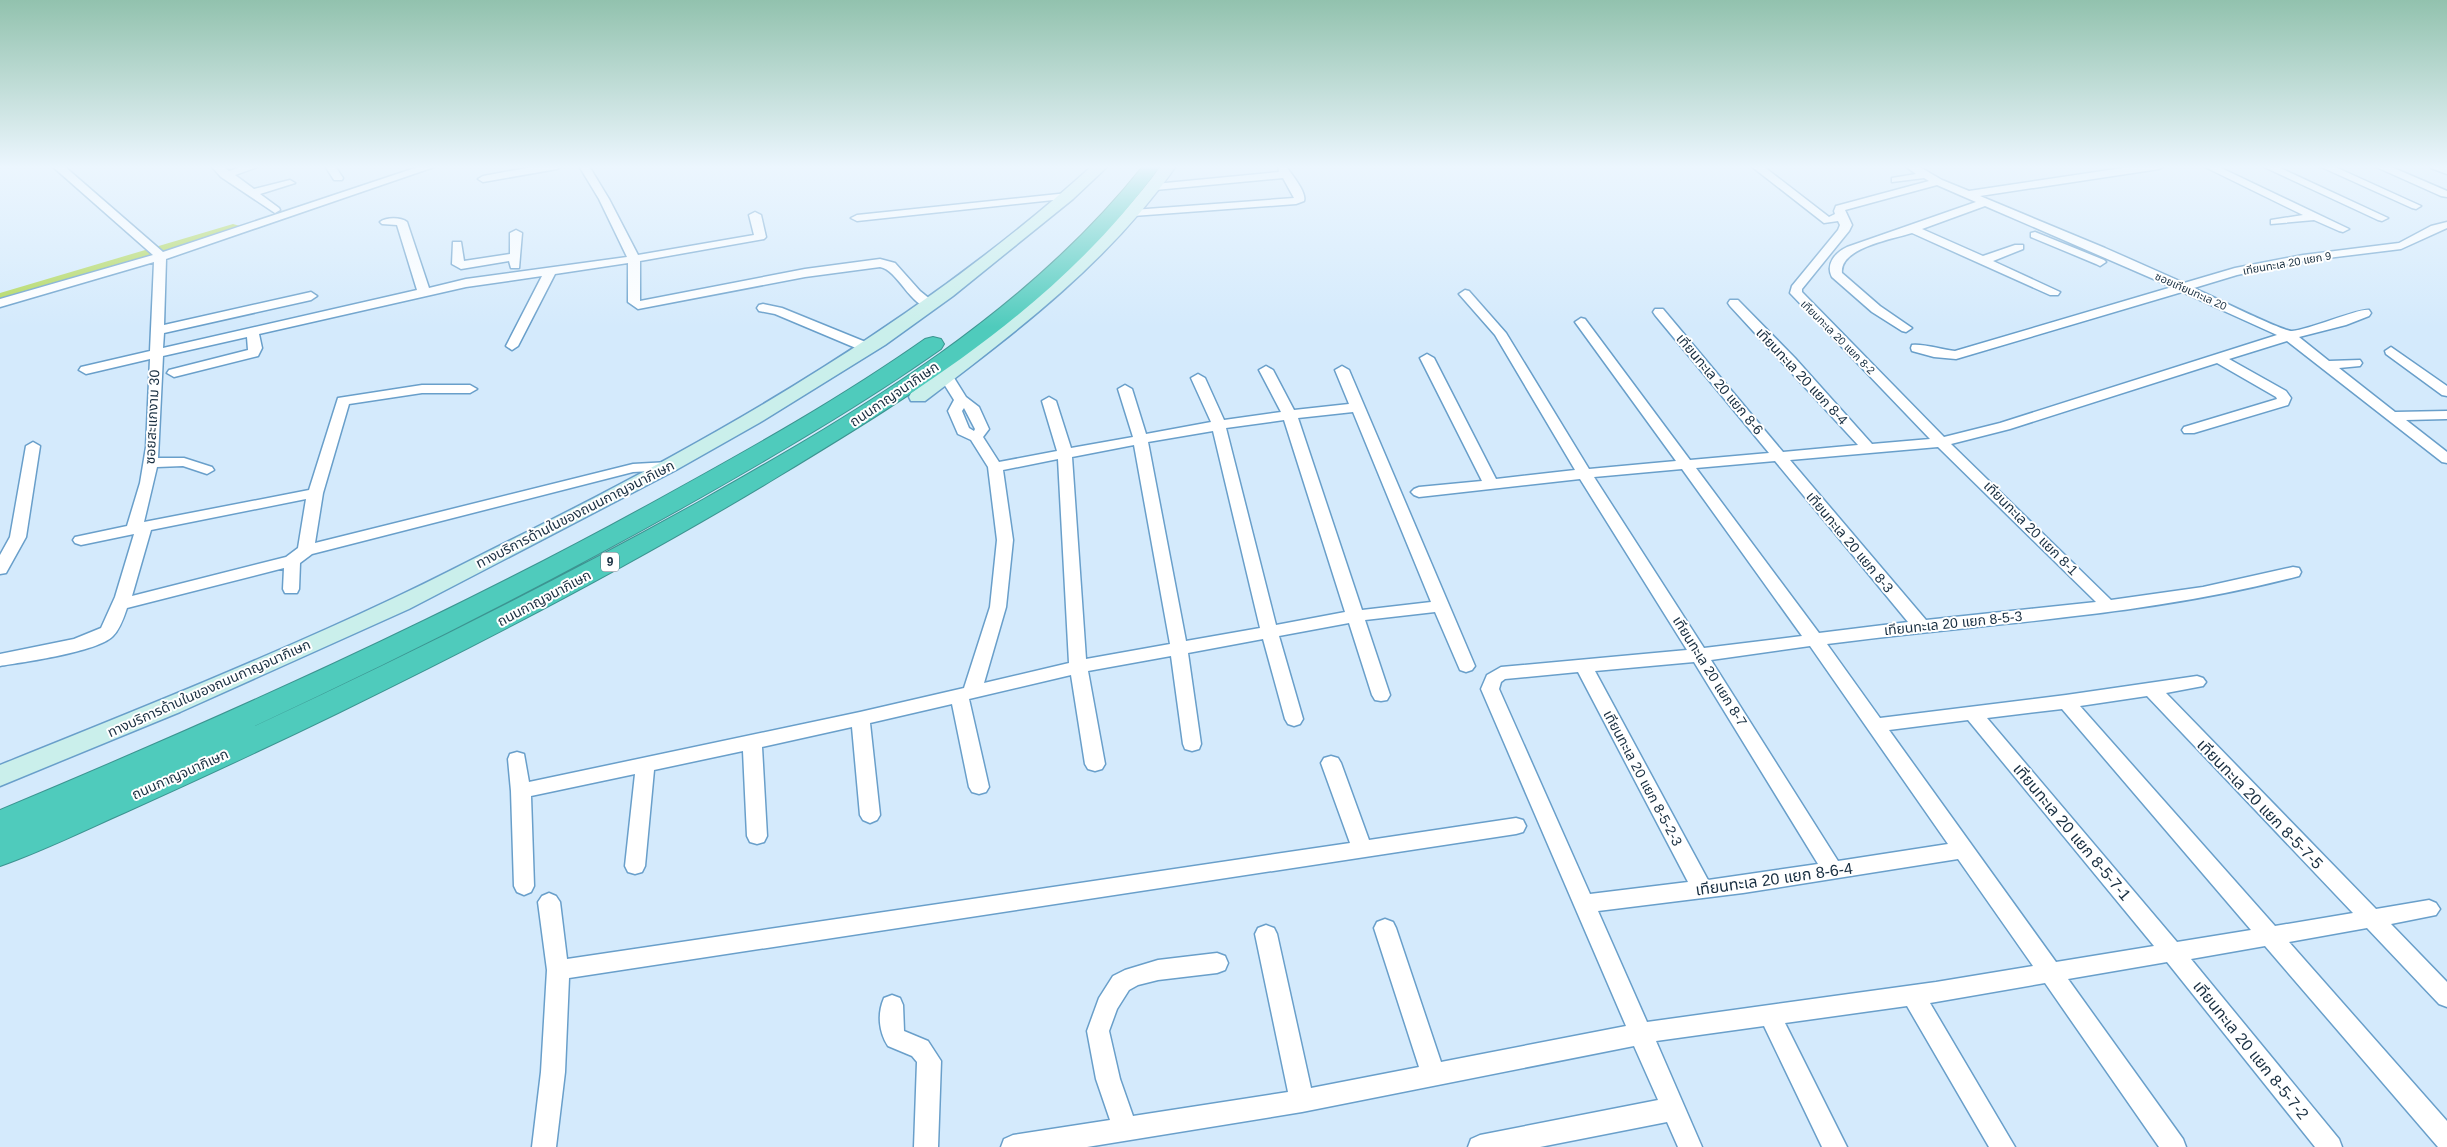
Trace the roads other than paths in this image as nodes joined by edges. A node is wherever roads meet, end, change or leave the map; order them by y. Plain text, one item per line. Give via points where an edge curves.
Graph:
1 (118, 220) edge
2 (263, 220) edge
3 (614, 220) edge
4 (756, 220) edge
5 (1038, 220) edge
6 (1082, 220) edge
7 (1109, 220) edge
8 (1127, 220) edge
9 (1843, 220) edge
10 (1940, 220) edge
11 (1999, 220) edge
12 (2026, 220) edge
13 (2292, 220) edge
14 (2323, 220) edge
15 (386, 222) dead end
16 (2275, 222) dead end
17 (2447, 225) edge
18 (1913, 229) junction
19 (2343, 229) dead end
20 (516, 233) dead end
21 (457, 244) dead end
22 (2019, 247) dead end
23 (157, 253) junction
24 (515, 257) junction
25 (634, 260) junction
26 (1984, 260) junction
27 (2118, 270) dead end
28 (550, 272) junction
29 (514, 276) junction
30 (2183, 287) junction
31 (424, 292) junction
32 (2054, 292) dead end
33 (1465, 294) dead end
34 (311, 296) dead end
35 (0, 303) edge
36 (1734, 303) dead end
37 (930, 304) junction
38 (763, 308) dead end
39 (1659, 312) dead end
40 (2364, 313) dead end
41 (1581, 322) dead end
42 (1906, 328) dead end
43 (156, 331) junction
44 (252, 332) junction
45 (2289, 336) junction
46 (512, 346) dead end
47 (868, 348) junction
48 (1917, 348) dead end
49 (2391, 351) dead end
50 (155, 355) junction
51 (1427, 358) dead end
52 (2219, 360) junction
53 (2356, 363) dead end
54 (2328, 366) junction
55 (86, 370) dead end
56 (1266, 370) dead end
57 (1342, 370) dead end
58 (174, 373) dead end
59 (946, 376) junction
60 (1198, 378) dead end
61 (470, 389) dead end
62 (1125, 389) dead end
63 (2447, 392) edge
64 (918, 397) dead end
65 (1049, 401) dead end
66 (1357, 407) junction
67 (1288, 413) junction
68 (2447, 415) edge
69 (2392, 416) junction
70 (1218, 424) junction
71 (2189, 430) dead end
72 (1140, 437) junction
73 (1941, 442) junction
74 (33, 446) dead end
75 (1869, 449) junction
76 (1065, 454) junction
77 (1780, 456) junction
78 (2447, 458) edge
79 (150, 463) junction
80 (1686, 464) junction
81 (669, 466) junction
82 (994, 467) junction
83 (207, 470) dead end
84 (1584, 473) junction
85 (1491, 483) junction
86 (1419, 492) dead end
87 (315, 493) junction
88 (139, 528) junction
89 (81, 540) dead end
90 (306, 550) junction
91 (292, 562) junction
92 (0, 569) edge
93 (2293, 572) dead end
94 (291, 589) dead end
95 (119, 606) junction
96 (1441, 606) junction
97 (2099, 608) junction
98 (1354, 616) junction
99 (1921, 626) junction
100 (1269, 631) junction
101 (1814, 639) junction
102 (1179, 648) junction
103 (1700, 655) junction
104 (0, 660) edge
105 (1466, 666) dead end
106 (1584, 666) junction
107 (1078, 667) junction
108 (2197, 682) dead end
109 (2150, 688) junction
110 (966, 694) junction
111 (1381, 695) dead end
112 (2066, 702) junction
113 (265, 709) junction
114 (1972, 713) junction
115 (860, 719) junction
116 (1294, 719) dead end
117 (1875, 725) junction
118 (752, 742) junction
119 (1192, 744) dead end
120 (517, 759) dead end
121 (1331, 763) dead end
122 (1095, 764) dead end
123 (645, 765) junction
124 (0, 776) edge
125 (175, 776) junction
126 (979, 787) dead end
127 (521, 791) junction
128 (0, 811) edge
129 (870, 815) dead end
130 (0, 824) edge
131 (1516, 826) dead end
132 (757, 836) dead end
133 (1362, 849) junction
134 (1964, 850) junction
135 (0, 852) edge
136 (0, 862) edge
137 (635, 866) dead end
138 (1833, 871) junction
139 (524, 886) dead end
140 (1702, 889) junction
141 (549, 902) dead end
142 (1584, 904) junction
143 (2429, 909) dead end
144 (2371, 919) junction
145 (1385, 928) dead end
146 (1266, 934) dead end
147 (2270, 936) junction
148 (2172, 952) junction
149 (1217, 963) dead end
150 (558, 970) junction
151 (2051, 972) junction
152 (1913, 995) junction
153 (2447, 997) edge
154 (892, 1006) dead end
155 (1770, 1015) junction
156 (1640, 1035) junction
157 (1434, 1076) junction
158 (1302, 1101) junction
159 (1673, 1109) junction
160 (1125, 1129) junction
161 (2447, 1139) edge
162 (544, 1147) edge
163 (926, 1147) edge
164 (1013, 1147) edge
165 (1480, 1147) edge
166 (1690, 1147) edge
167 (1836, 1147) edge
168 (2003, 1147) edge
169 (2174, 1147) edge
170 (2330, 1147) edge

1 - 23 street
2 - 23 street
3 - 25 street
4 - 25 street via 762,240
5 - 37 main road, ทางบริการด้านในของถนนกาญจนาภิเษก
6 - 113 highway, ถนนกาญจนาภิเษก / 9 via 1021,278 946,336 851,400 555,567
7 - 125 highway, ถนนกาญจนาภิเษก / 9 via 1042,283 971,340 876,408 582,578 394,674
8 - 59 main road via 1072,275
9 - 73 street, เทียนทะเล 20 แยก 8-2 via 1846,225 1843,232 1796,293
10 - 18 street
11 - 27 street
12 - 30 street, ซอยเทียนทะเล 20
13 - 16 street
14 - 19 street
15 - 31 street via 401,222
17 - 30 street, เทียนทะเล 20 แยก 9 via 2436,226 2407,244 2274,263
18 - 26 street
18 - 42 street via 1846,251 1835,268 1836,274 1876,309
20 - 24 street
21 - 24 street via 458,264 461,265
22 - 26 street
23 - 35 street
23 - 43 street, ซอยสะแกงาม 30
24 - 29 street
25 - 28 street
25 - 37 street via 634,302 638,304 805,273 880,263 891,265 916,294
26 - 32 street
28 - 29 street
28 - 46 street
29 - 31 street
30 - 45 street, ซอยเทียนทะเล 20
30 - 48 street, เทียนทะเล 20 แยก 9 via 1956,355
31 - 44 street
33 - 84 street, เทียนทะเล 20 แยก 8-7 via 1500,333
34 - 43 street
36 - 75 street, เทียนทะเล 20 แยก 8-4
37 - 47 main road, ทางบริการด้านในของถนนกาญจนาภิเษก
38 - 47 street via 778,311
39 - 77 street, เทียนทะเล 20 แยก 8-6
40 - 45 street
41 - 80 street
43 - 50 street, ซอยสะแกงาม 30
44 - 50 street
44 - 58 street via 256,348 247,356
45 - 52 street
45 - 54 street, ซอยเทียนทะเล 20
47 - 81 main road, ทางบริการด้านในของถนนกาญจนาภิเษก
49 - 63 street
50 - 55 street
50 - 79 street, ซอยสะแกงาม 30
51 - 85 street
52 - 71 street via 2281,394 2283,402 2213,420
52 - 73 street via 2005,426
53 - 54 street
54 - 69 street, ซอยเทียนทะเล 20
56 - 67 street
57 - 66 street
59 - 64 main road
59 - 82 street via 961,400 956,411 963,431 976,437
60 - 70 street
61 - 87 street via 422,389 343,401
62 - 72 street
65 - 76 street
66 - 67 street
66 - 96 street
67 - 70 street
67 - 98 street
68 - 69 street
69 - 78 street, ซอยเทียนทะเล 20
70 - 72 street
70 - 100 street
72 - 76 street
72 - 102 street
73 - 75 street
73 - 97 street, เทียนทะเล 20 แยก 8-1 via 2101,597
74 - 92 street via 18,538
75 - 77 street
76 - 82 street
76 - 107 street
77 - 80 street
77 - 99 street, เทียนทะเล 20 แยก 8-3
79 - 83 street via 184,462
79 - 88 street, ซอยสะแกงาม 30
80 - 84 street
80 - 101 street
81 - 90 street via 632,468
81 - 124 main road, ทางบริการด้านในของถนนกาญจนาภิเษก via 401,604 171,706
82 - 110 street via 1005,540 1001,590 998,607
84 - 85 street
84 - 103 street, เทียนทะเล 20 แยก 8-7
85 - 86 street
87 - 88 street
87 - 90 street
88 - 89 street
88 - 95 street, ซอยสะแกงาม 30
90 - 91 street
91 - 94 street
91 - 95 street
93 - 97 street, เทียนทะเล 20 แยก 8-5-3 via 2203,592
95 - 104 street, ซอยสะแกงาม 30 via 107,632 98,638
96 - 98 street
96 - 105 street
97 - 99 street, เทียนทะเล 20 แยก 8-5-3
98 - 100 street
98 - 111 street
99 - 101 street, เทียนทะเล 20 แยก 8-5-3
100 - 102 street
100 - 116 street
101 - 103 street, เทียนทะเล 20 แยก 8-5-3
101 - 117 street
102 - 107 street
102 - 119 street
103 - 106 street, เทียนทะเล 20 แยก 8-5-3
103 - 138 street, เทียนทะเล 20 แยก 8-7
106 - 140 street, เทียนทะเล 20 แยก 8-5-2-3
106 - 142 street, เทียนทะเล 20 แยก 8-5-3 via 1501,673 1493,679 1490,689
107 - 110 street
107 - 122 street
108 - 109 street
109 - 112 street
109 - 144 street, เทียนทะเล 20 แยก 8-5-7-5
110 - 115 street
110 - 126 street
112 - 114 street
112 - 147 street
113 - 128 highway
113 - 130 highway, ถนนกาญจนาภิเษก / 9
114 - 117 street
114 - 148 street, เทียนทะเล 20 แยก 8-5-7-1
115 - 118 street
115 - 129 street
117 - 134 street
118 - 123 street
118 - 132 street
120 - 127 street
121 - 133 street
123 - 127 street
123 - 137 street
125 - 135 highway, ถนนกาญจนาภิเษก / 9
125 - 136 highway
127 - 139 street
131 - 133 street
133 - 150 street
134 - 138 street, เทียนทะเล 20 แยก 8-6-4
134 - 151 street
138 - 140 street, เทียนทะเล 20 แยก 8-6-4
140 - 142 street, เทียนทะเล 20 แยก 8-6-4
141 - 150 street
142 - 156 street
143 - 144 street
144 - 147 street
144 - 153 street
145 - 157 street
146 - 158 street
147 - 148 street
147 - 161 street
148 - 151 street
148 - 170 street, เทียนทะเล 20 แยก 8-5-7-2
149 - 160 street via 1158,970 1134,977 1122,983 1107,1005 1098,1031 1108,1079
150 - 162 street via 554,1062
151 - 152 street
151 - 169 street
152 - 155 street
152 - 168 street
154 - 163 street via 892,1032 896,1039 900,1043 914,1044 925,1052 929,1060
155 - 156 street
155 - 167 street
156 - 157 street
156 - 159 street
157 - 158 street
158 - 160 street
159 - 165 street
159 - 166 street
160 - 164 street

